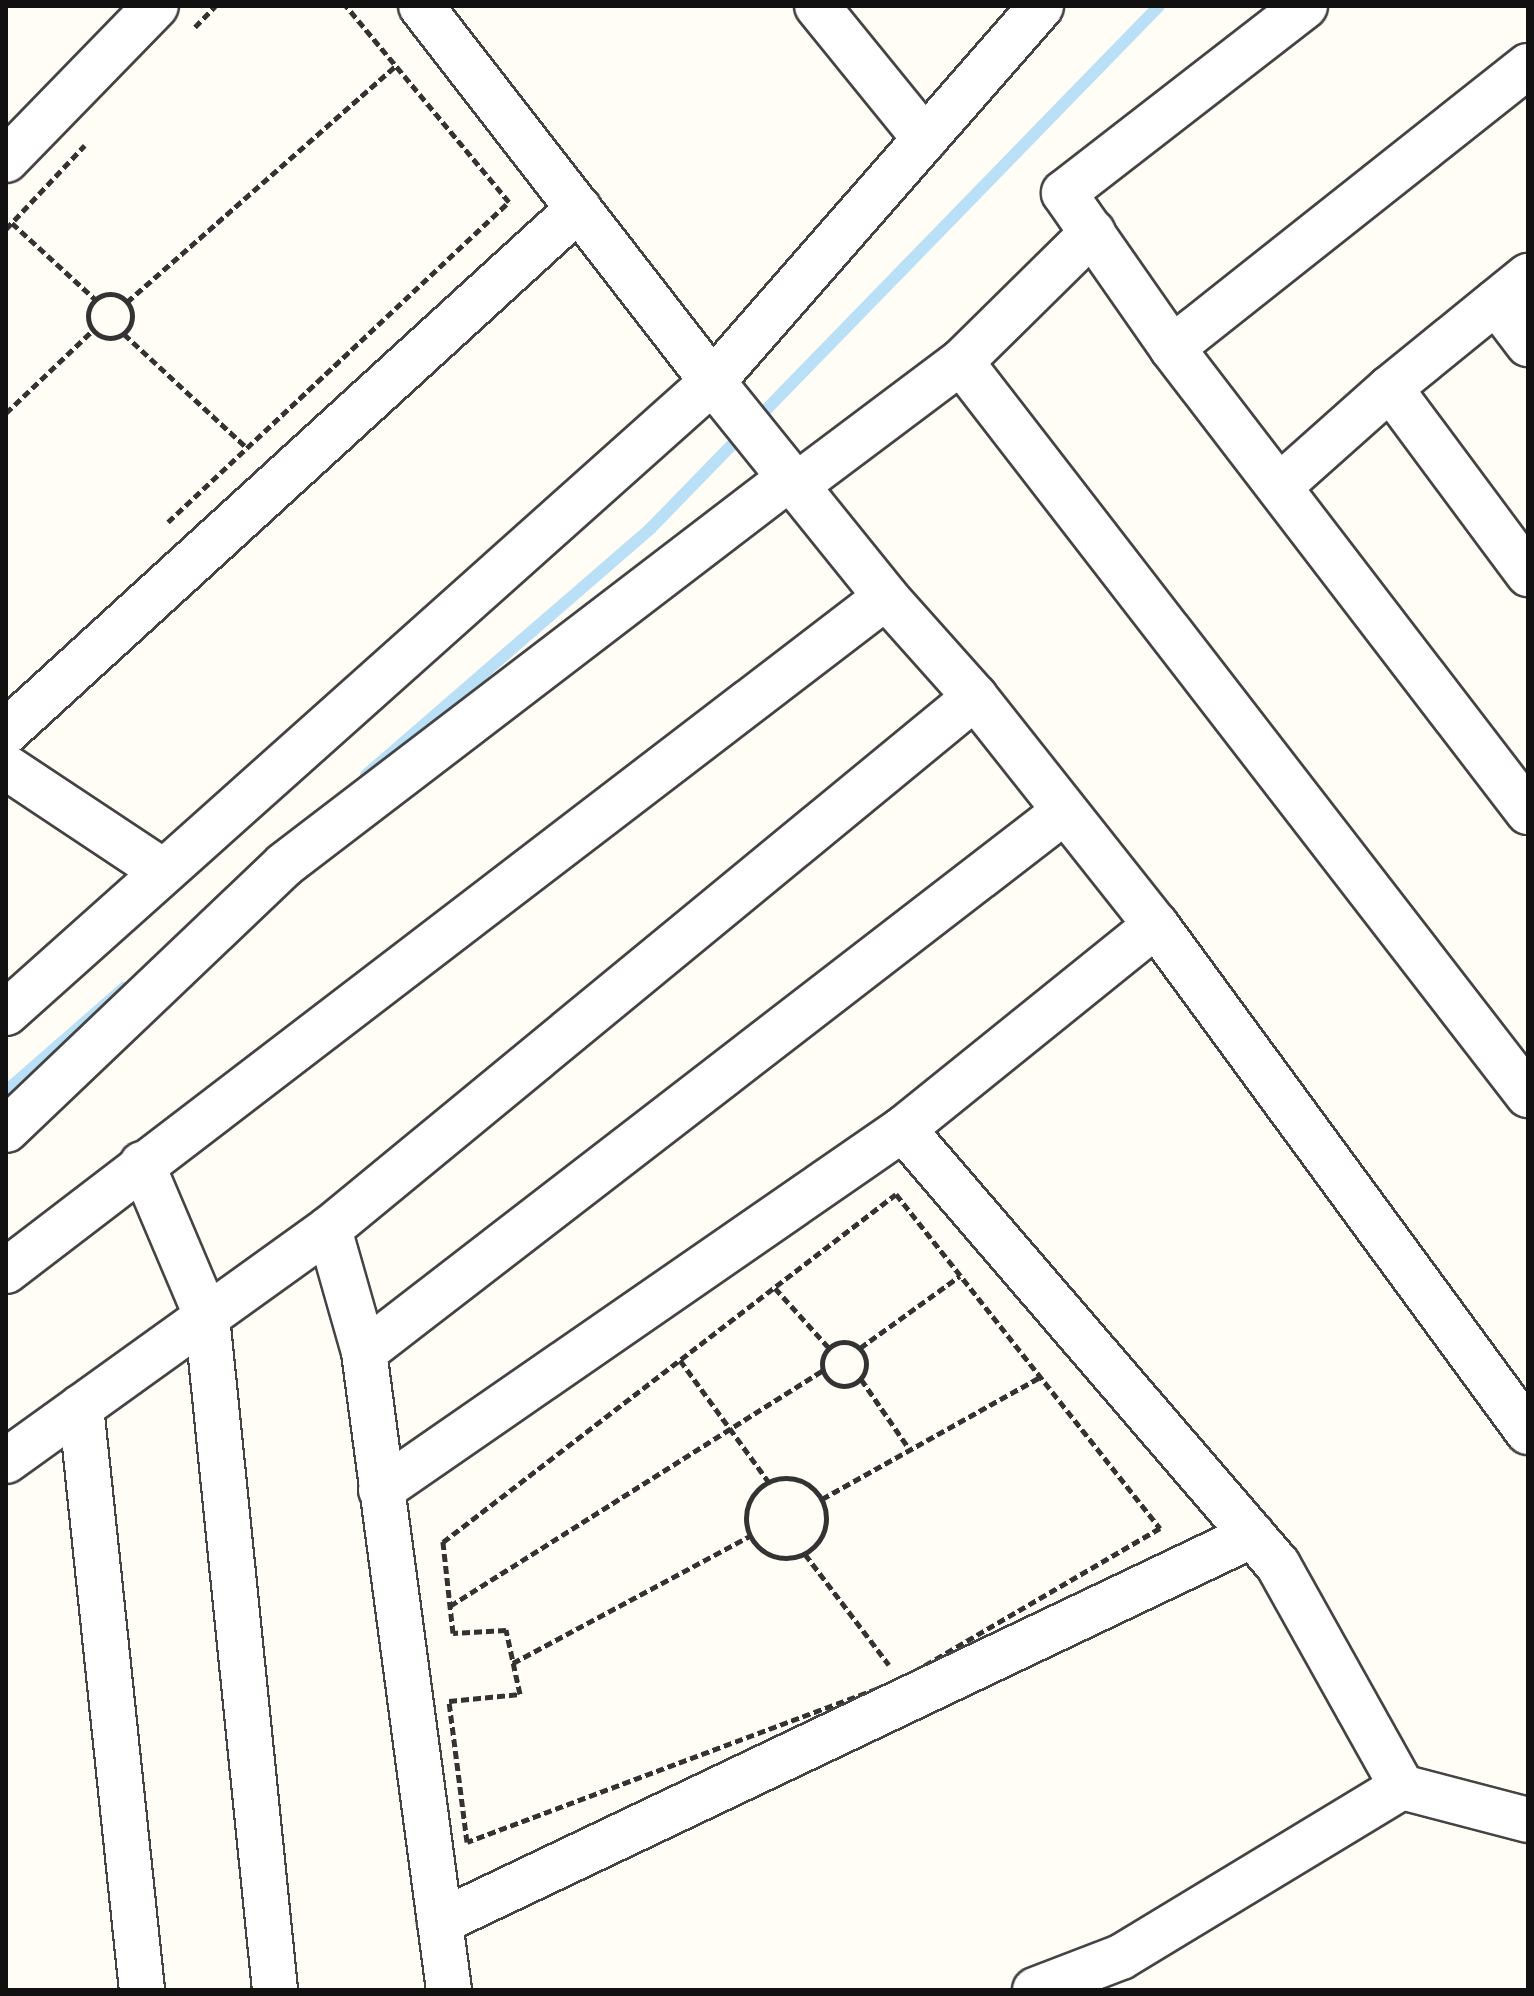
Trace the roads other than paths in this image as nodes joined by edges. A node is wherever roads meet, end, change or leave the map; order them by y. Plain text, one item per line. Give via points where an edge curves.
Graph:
1 (156, 6) edge
2 (421, 6) edge
3 (817, 6) edge
4 (1041, 6) edge
5 (1305, 6) edge
6 (1528, 66) edge
7 (925, 139) junction
8 (6, 160) edge
9 (579, 208) junction
10 (1093, 232) junction
11 (1512, 289) edge
12 (1528, 344) edge
13 (1172, 348) junction
14 (961, 362) junction
15 (716, 386) junction
16 (1390, 388) junction
17 (790, 477) junction
18 (1280, 486) junction
19 (1528, 574) edge
20 (886, 597) junction
21 (975, 697) junction
22 (6, 732) edge
23 (6, 767) edge
24 (1065, 811) junction
25 (1528, 812) edge
26 (161, 870) junction
27 (1156, 925) junction
28 (6, 1013) edge
29 (1528, 1095) edge
30 (903, 1129) junction
31 (6, 1130) edge
32 (142, 1164) junction
33 (329, 1229) junction
34 (6, 1271) edge
35 (207, 1317) junction
36 (364, 1352) junction
37 (81, 1407) junction
38 (1528, 1432) edge
39 (6, 1461) edge
40 (381, 1490) junction
41 (1253, 1535) junction
42 (1402, 1787) junction
43 (1528, 1820) edge
44 (440, 1922) junction
45 (142, 1990) edge
46 (275, 1990) edge
47 (449, 1990) edge
48 (1035, 1990) edge

1 - 8 street
2 - 9 street
3 - 7 street
4 - 7 street
5 - 10 street via 1064,193
6 - 13 street
7 - 15 street
9 - 15 street
9 - 22 street
10 - 13 street
10 - 14 street
11 - 12 street
11 - 16 street
13 - 18 street
14 - 17 street
14 - 29 street
15 - 17 street
15 - 26 street
16 - 18 street
16 - 19 street
17 - 20 street
17 - 31 street via 284,865
18 - 25 street
20 - 21 street
20 - 32 street
21 - 24 street
21 - 33 street
23 - 26 street
24 - 27 street
24 - 36 street
26 - 28 street
27 - 30 street
27 - 38 street
30 - 40 street
30 - 41 street
32 - 34 street
32 - 35 street
33 - 35 street
33 - 36 street
35 - 37 street
35 - 46 street
36 - 40 street
37 - 39 street
37 - 45 street
40 - 44 street
41 - 42 street via 1278,1565
41 - 44 street
42 - 43 street
42 - 48 street via 1121,1957
44 - 47 street

